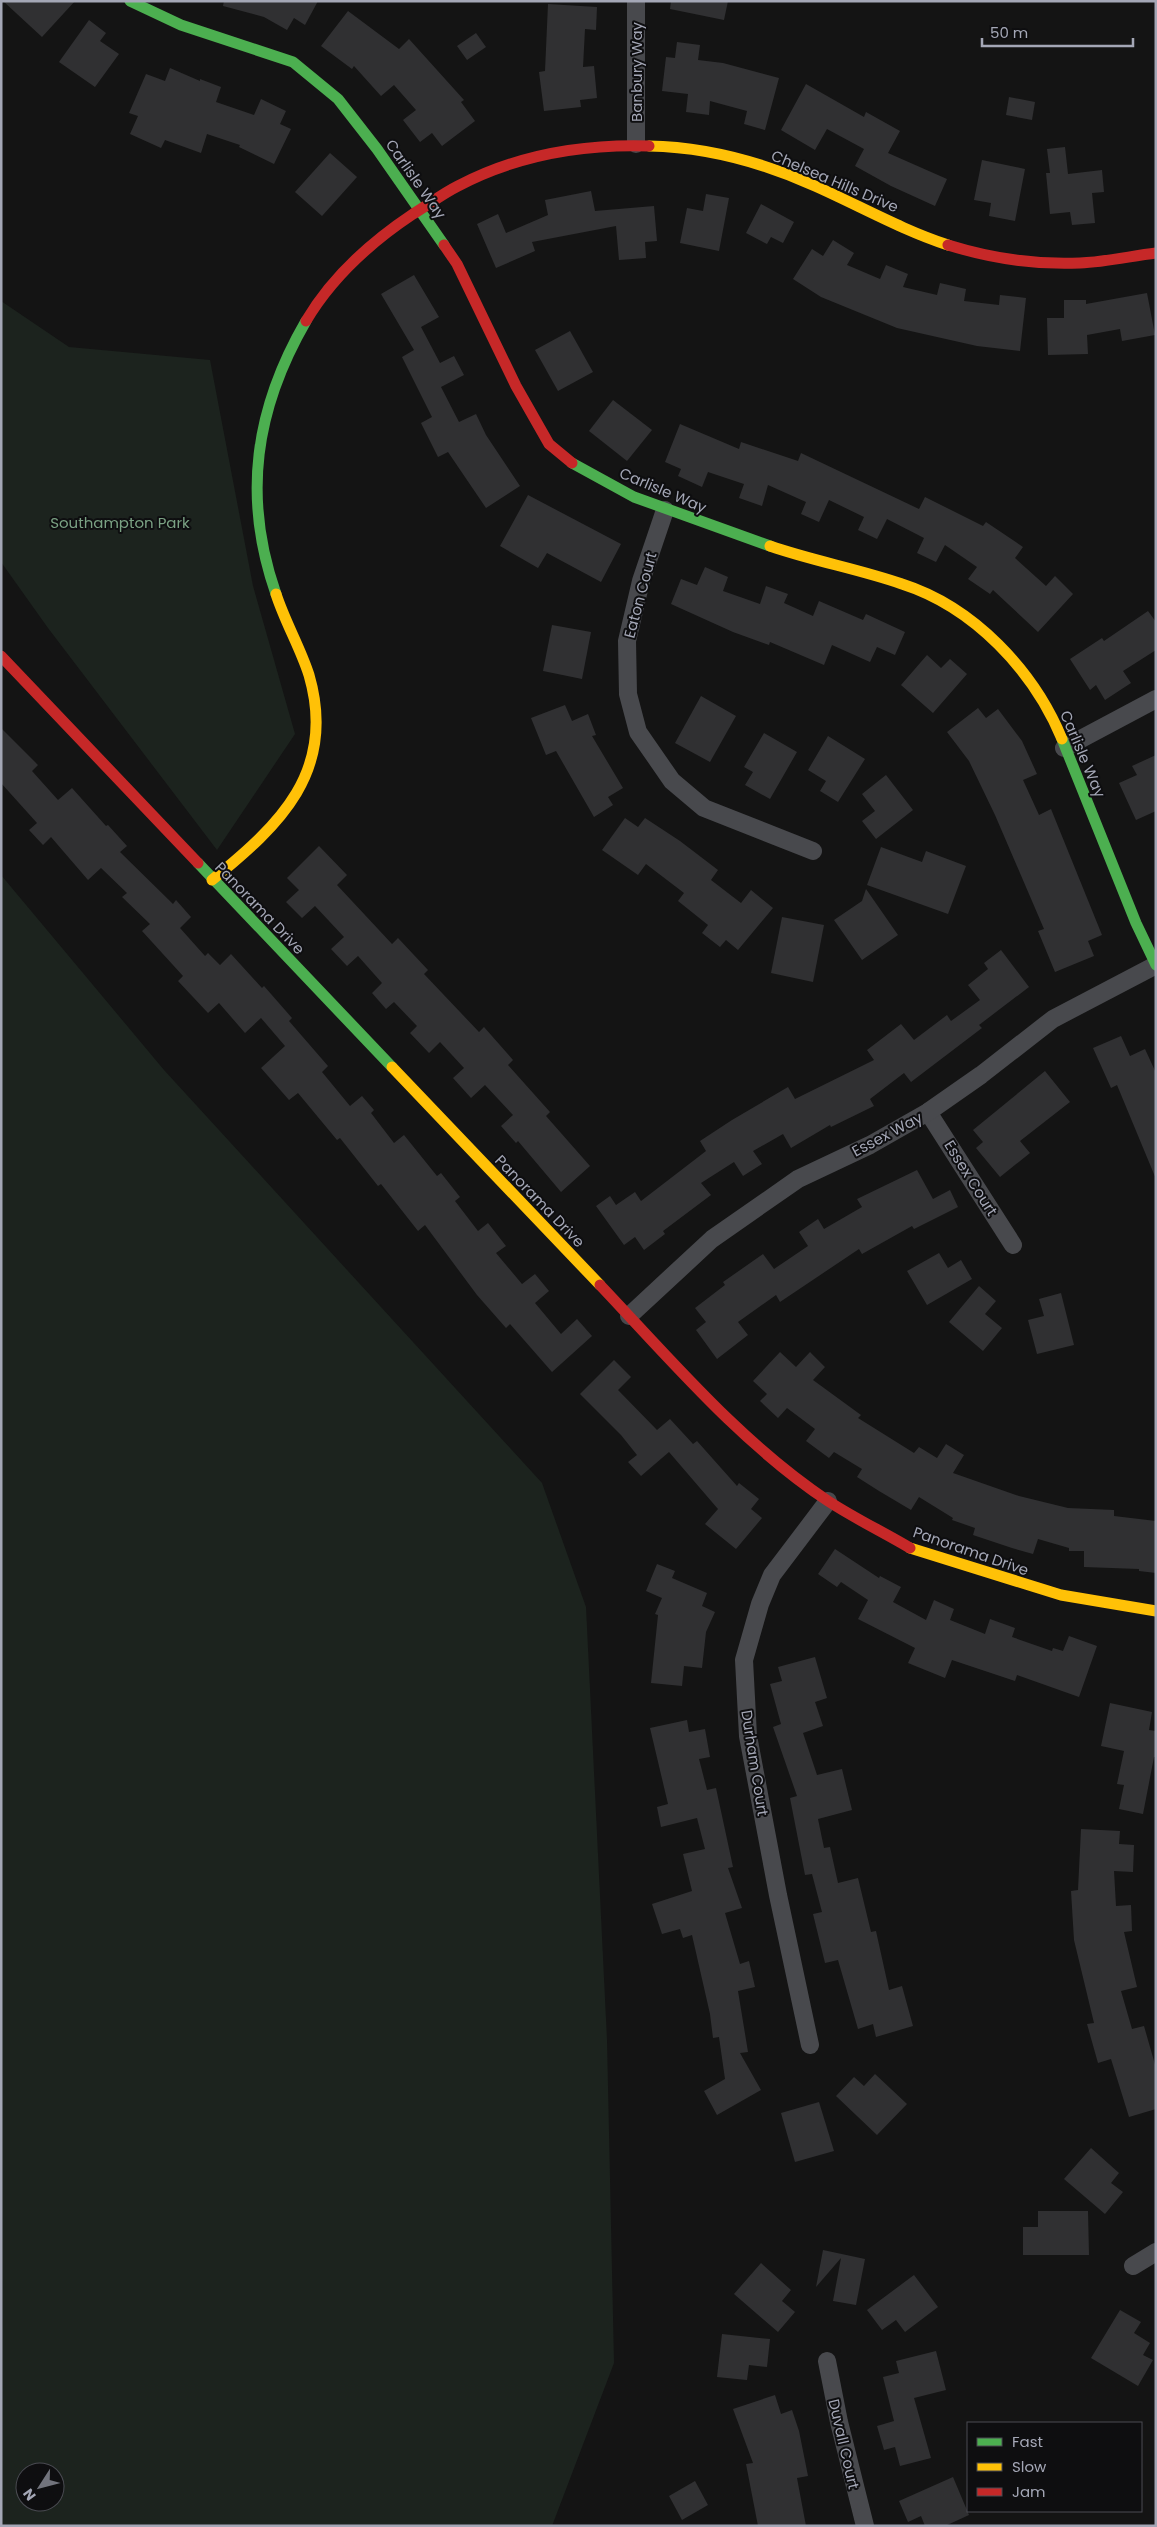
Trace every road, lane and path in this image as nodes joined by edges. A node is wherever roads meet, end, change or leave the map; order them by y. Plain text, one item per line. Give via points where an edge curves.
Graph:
1 (130, 1) edge
2 (636, 1) edge
3 (636, 144) junction
4 (420, 210) junction
5 (1156, 253) edge
6 (665, 510) junction
7 (1, 656) edge
8 (1156, 699) edge
9 (1064, 748) junction
10 (814, 851) dead end
11 (212, 880) junction
12 (1156, 965) edge
13 (928, 1112) junction
14 (1013, 1245) dead end
15 (628, 1316) junction
16 (828, 1501) junction
17 (1156, 1611) edge
18 (810, 2045) dead end
19 (1156, 2252) edge
20 (1133, 2266) dead end
21 (827, 2361) dead end
22 (865, 2526) edge

1 - 4 street, Carlisle Way via 181,25 293,62 338,99
2 - 3 street, Banbury Way
3 - 4 street, Chelsea Hills Drive via 522,160 457,186
3 - 5 street, Chelsea Hills Drive via 674,146 743,160 811,184 920,234 968,251 1078,263
4 - 6 street, Carlisle Way via 457,264 516,386 549,444 578,467
4 - 11 street, Chelsea Hills Drive via 356,258 328,290 290,352 269,400 259,442 257,485 261,536 271,580 305,660 315,697 315,742 306,779 275,827
6 - 9 street, Carlisle Way via 775,548 904,584 949,605 990,636 1030,682 1053,718
6 - 10 street, Eaton Court via 641,581 627,641 628,694 638,732 672,781 704,808
7 - 11 street, Panorama Drive
8 - 9 street
9 - 12 street, Carlisle Way
11 - 15 street, Panorama Drive
12 - 13 street, Essex Way via 1054,1019
13 - 14 street, Essex Court
13 - 15 street, Essex Way via 798,1180 712,1239
15 - 16 street, Panorama Drive via 774,1460
16 - 17 street, Panorama Drive via 912,1549 962,1566 1061,1595
16 - 18 street, Durham Court via 772,1575 744,1660 748,1736
19 - 20 street
21 - 22 street, Duvall Court

